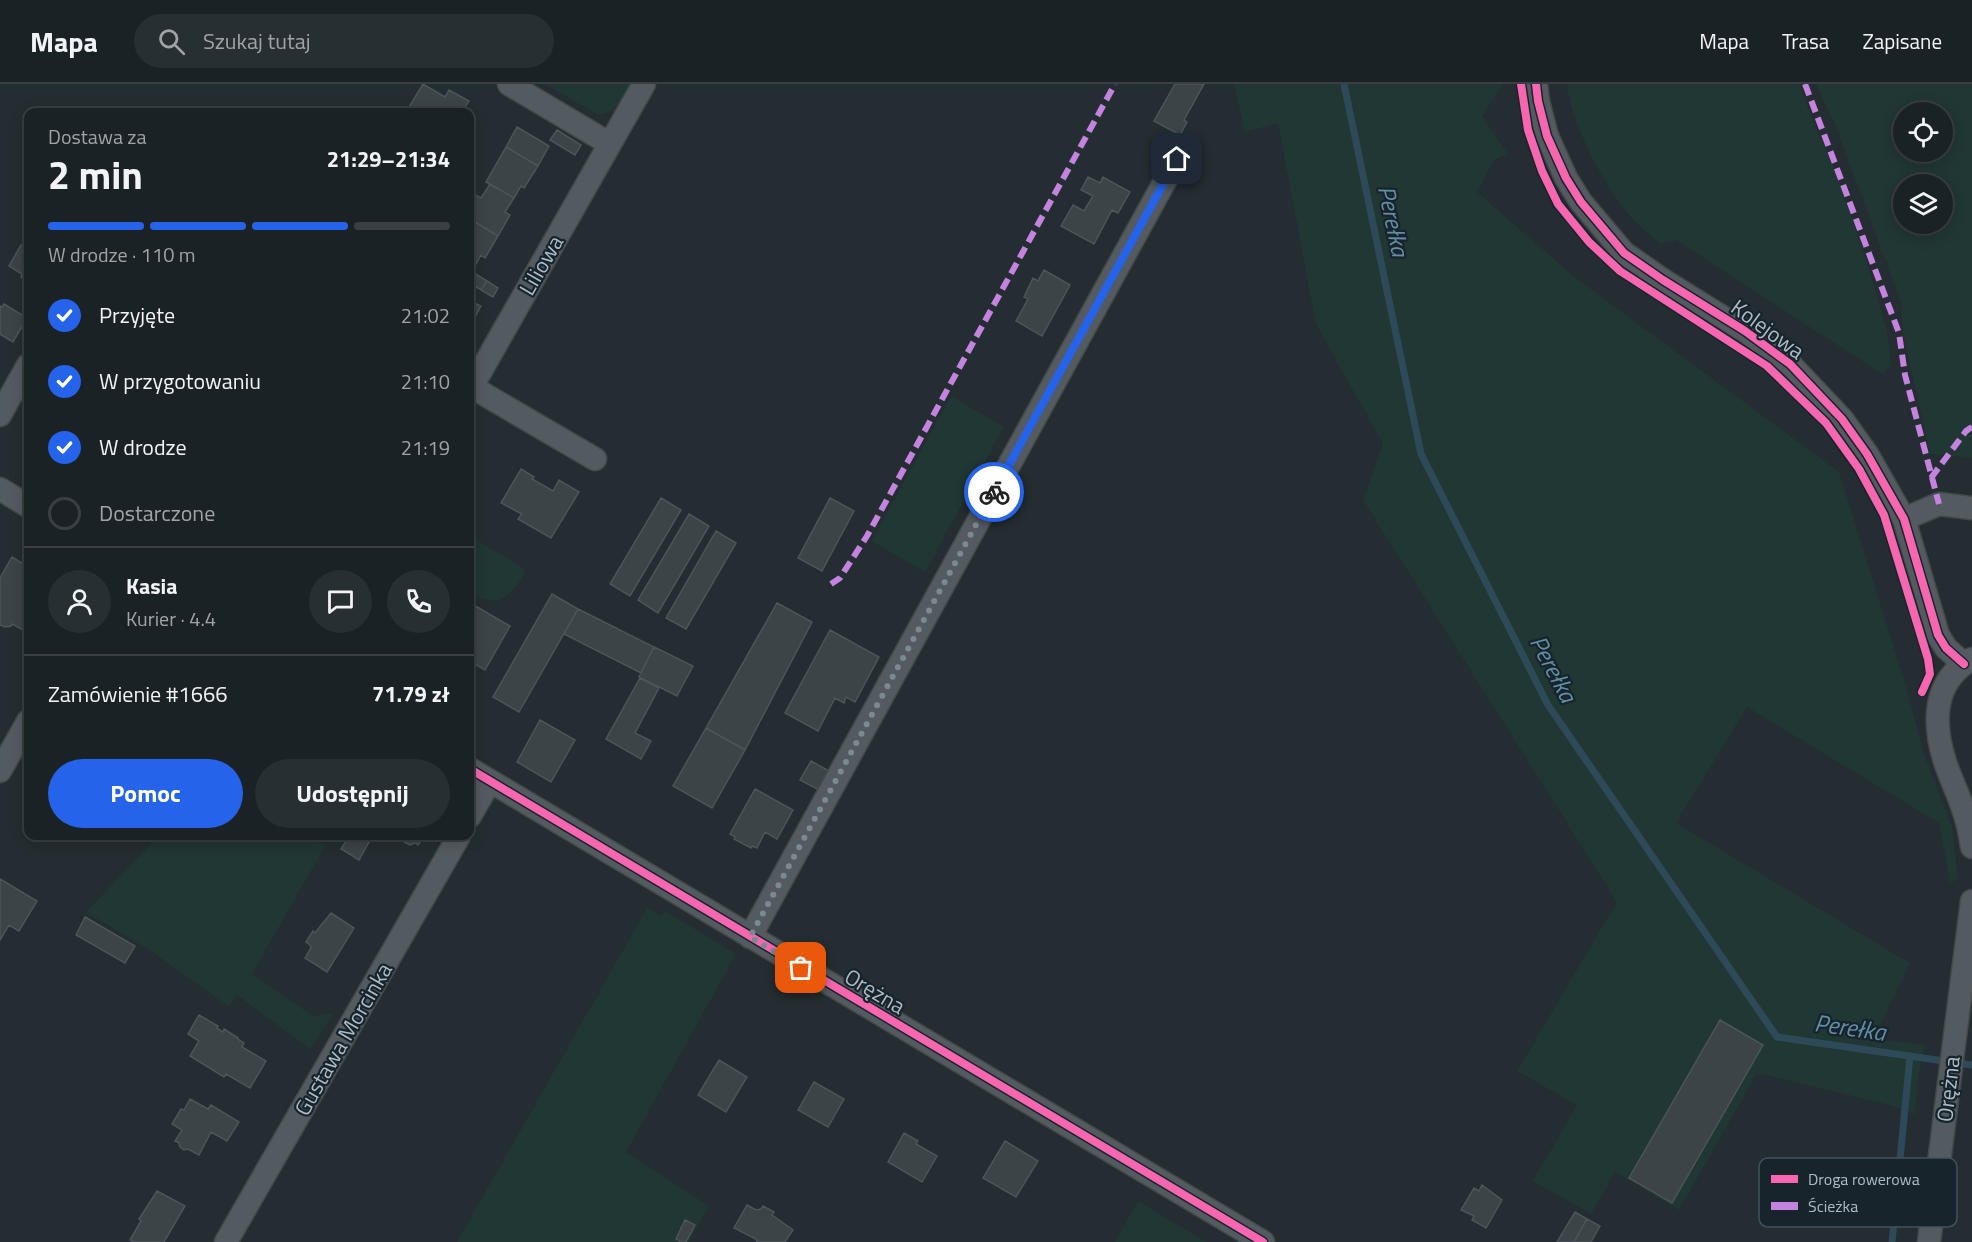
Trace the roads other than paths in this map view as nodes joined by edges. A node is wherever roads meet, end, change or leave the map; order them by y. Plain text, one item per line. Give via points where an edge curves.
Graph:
1 (509, 84) edge
2 (644, 84) edge
3 (1536, 84) edge
4 (610, 144) junction
5 (1177, 159) dead end
6 (24, 372) edge
7 (474, 381) edge
8 (474, 390) edge
9 (0, 415) edge
10 (595, 459) dead end
11 (0, 489) edge
12 (24, 504) edge
13 (1972, 508) edge
14 (1904, 519) junction
15 (1968, 662) edge
16 (24, 728) edge
17 (0, 771) edge
18 (474, 771) edge
19 (490, 781) junction
20 (474, 809) edge
21 (457, 840) edge
22 (1972, 846) edge
23 (1972, 901) edge
24 (750, 937) junction
25 (1940, 1158) edge
26 (1931, 1227) edge
27 (226, 1242) edge
28 (1263, 1242) edge
29 (1929, 1242) edge

1 - 4 street
2 - 4 street, Liliowa
3 - 14 street, Kolejowa via 1547,136 1566,178 1601,228 1624,253 1790,364 1842,419
4 - 7 street, Liliowa
5 - 24 street
6 - 9 street
8 - 10 street, Liliowa
11 - 12 street
13 - 14 street via 1939,504
14 - 15 street, Kolejowa via 1938,635 1946,648
15 - 22 street via 1951,676 1945,687 1939,699 1938,721 1945,761
16 - 17 street
18 - 19 street, Orężna
19 - 20 street
19 - 24 street, Orężna
21 - 27 street, Gustawa Morcinka
23 - 25 street, Orężna
24 - 28 street, Orężna
26 - 29 street, Orężna

